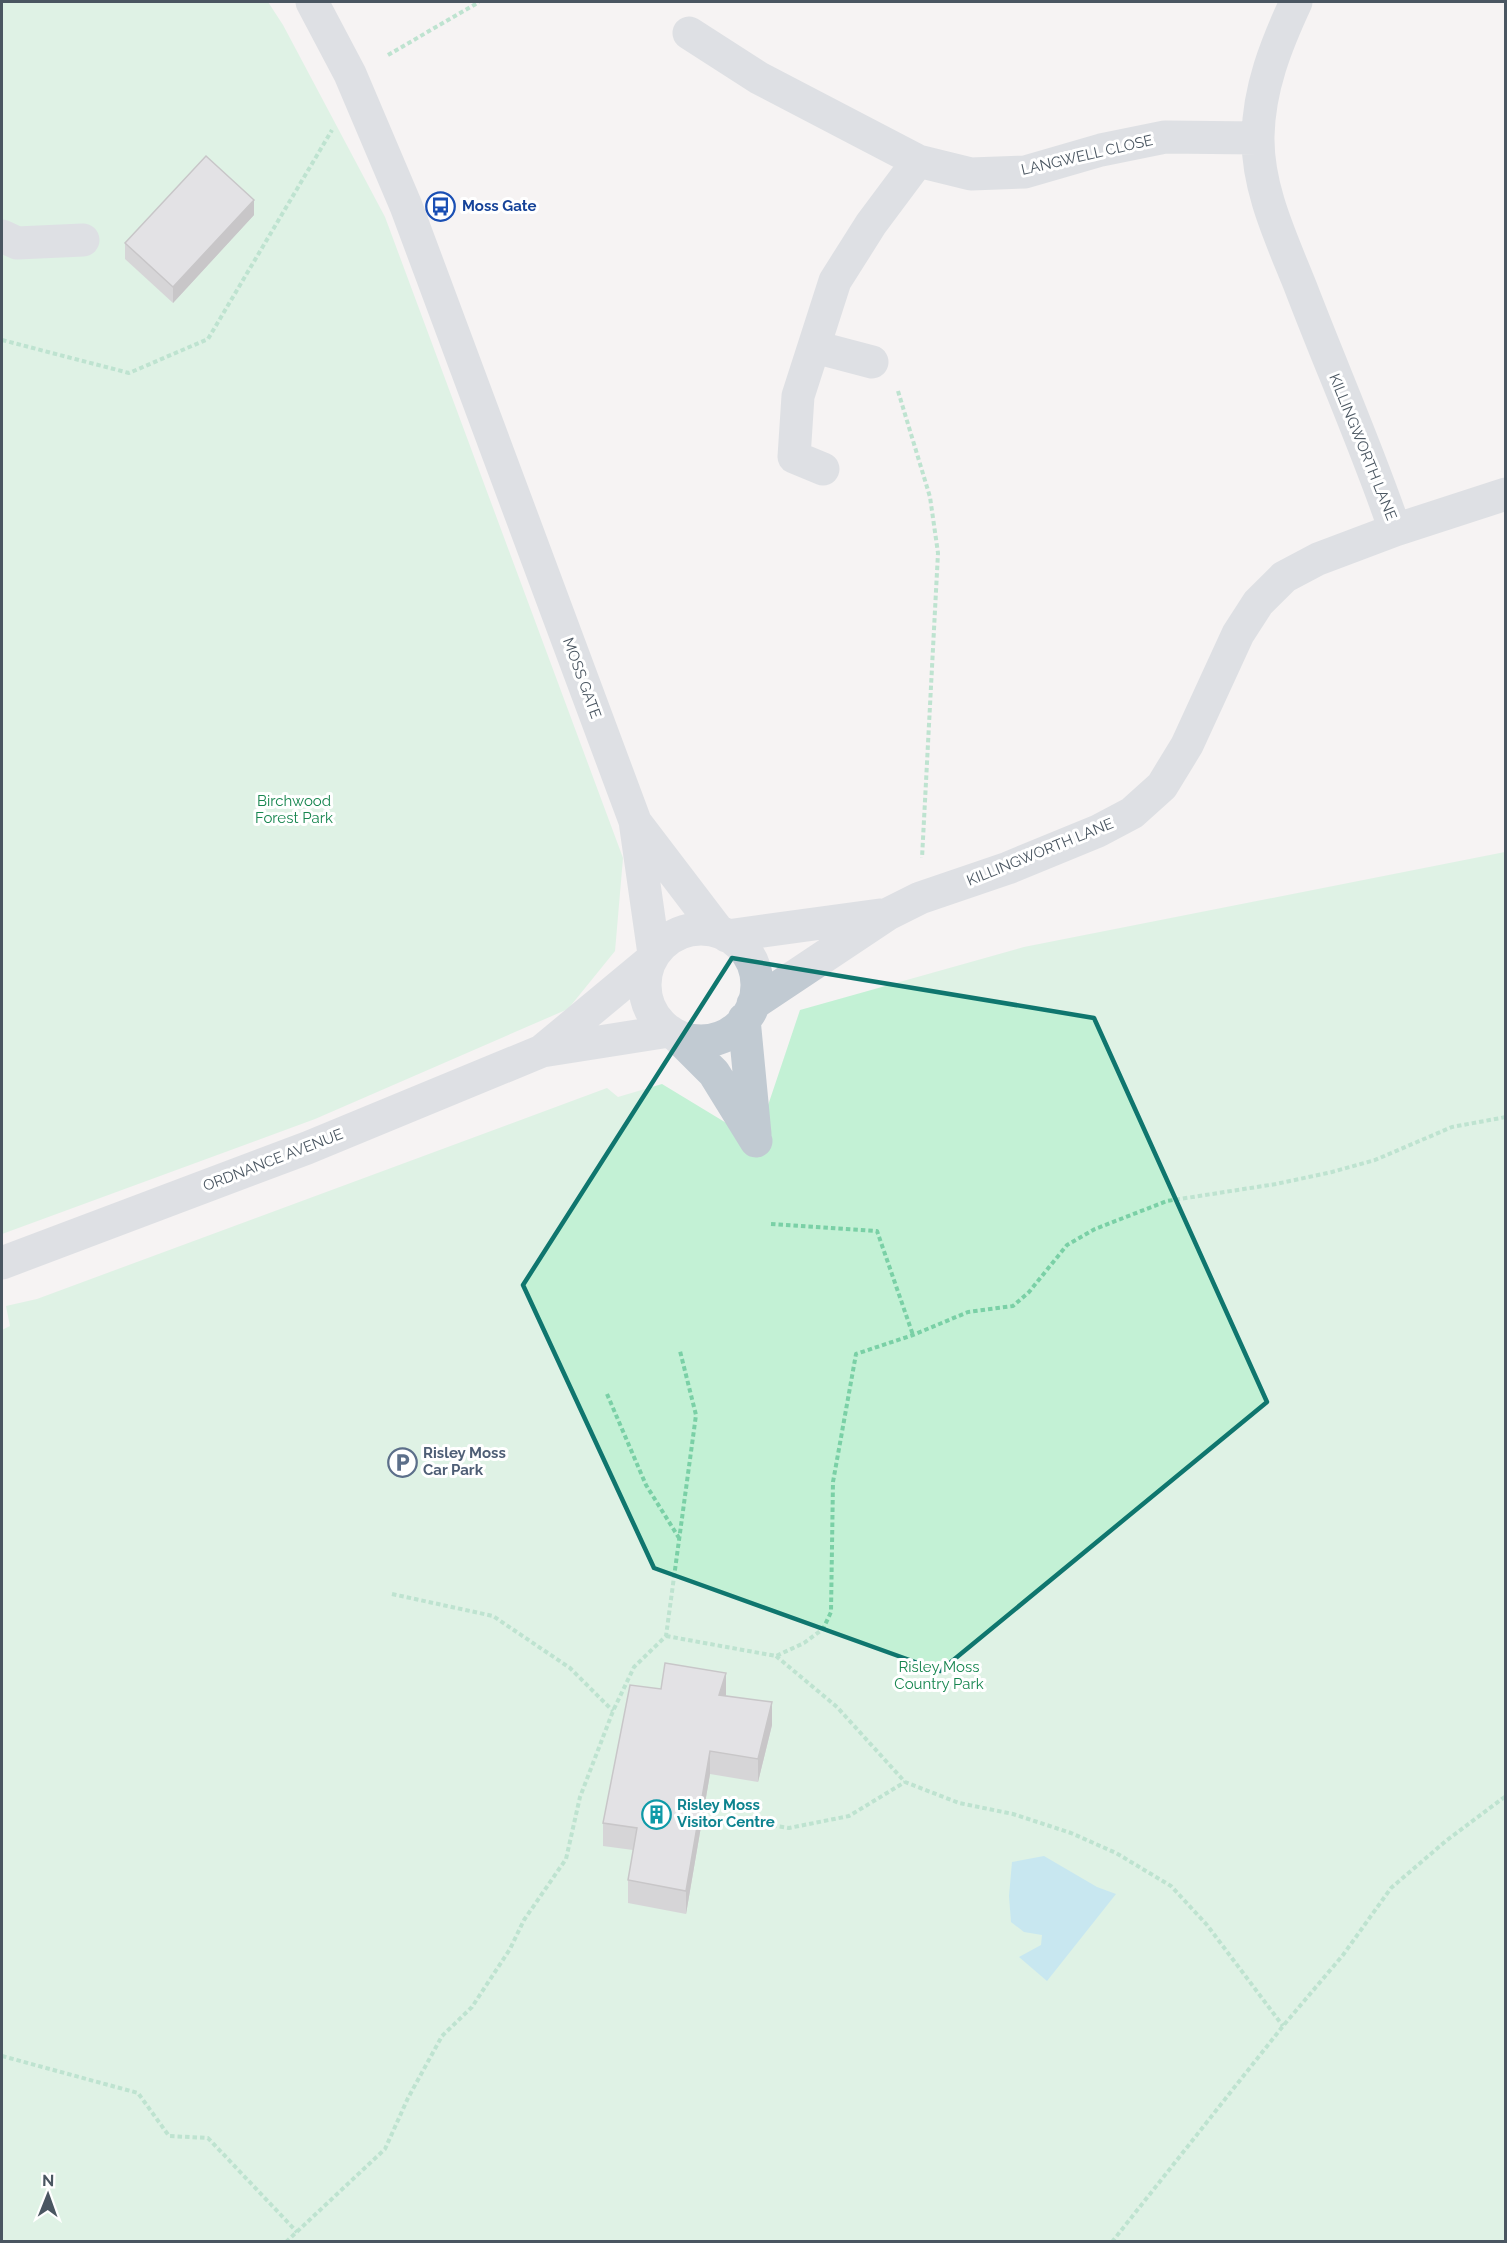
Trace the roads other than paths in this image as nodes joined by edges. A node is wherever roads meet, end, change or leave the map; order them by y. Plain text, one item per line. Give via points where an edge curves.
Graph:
1 (312, 2) edge
2 (1296, 2) edge
3 (689, 33) dead end
4 (1258, 138) junction
5 (918, 161) junction
6 (2, 236) edge
7 (83, 240) dead end
8 (815, 347) junction
9 (872, 362) road end
10 (823, 469) dead end
11 (1506, 494) edge
12 (1395, 530) junction
13 (635, 821) junction
14 (888, 914) junction
15 (723, 934) junction
16 (652, 958) junction
17 (749, 1012) junction
18 (673, 1033) junction
19 (542, 1052) junction
20 (2, 1263) edge

1 - 13 street, MOSS GATE via 350,74 406,206
2 - 4 street, KILLINGWORTH LANE via 1276,44 1266,79
3 - 5 street, LANGWELL CLOSE via 759,78
4 - 5 street, LANGWELL CLOSE via 1165,137 1025,172 971,174
4 - 12 street, KILLINGWORTH LANE via 1259,164 1275,219
5 - 8 street via 835,281
6 - 7 street via 17,243
8 - 9 street
8 - 10 street via 798,396 794,457
11 - 12 street
12 - 14 street, KILLINGWORTH LANE via 1318,559 1284,577 1258,603 1238,634 1187,745 1162,786 1132,813 1098,831 920,898
13 - 15 street, MOSS GATE
13 - 16 street, MOSS GATE
14 - 15 street, KILLINGWORTH LANE
14 - 17 street, KILLINGWORTH LANE
15 - 16 street via 701,929 683,932 666,941
15 - 17 street via 750,958 756,989
16 - 18 street via 645,981 646,1000 655,1018
16 - 19 street, ORDNANCE AVENUE
17 - 18 street via 731,1032 714,1040 695,1041
17 - 18 street via 756,1141 714,1073
18 - 19 street, ORDNANCE AVENUE
19 - 20 street, ORDNANCE AVENUE via 307,1148

